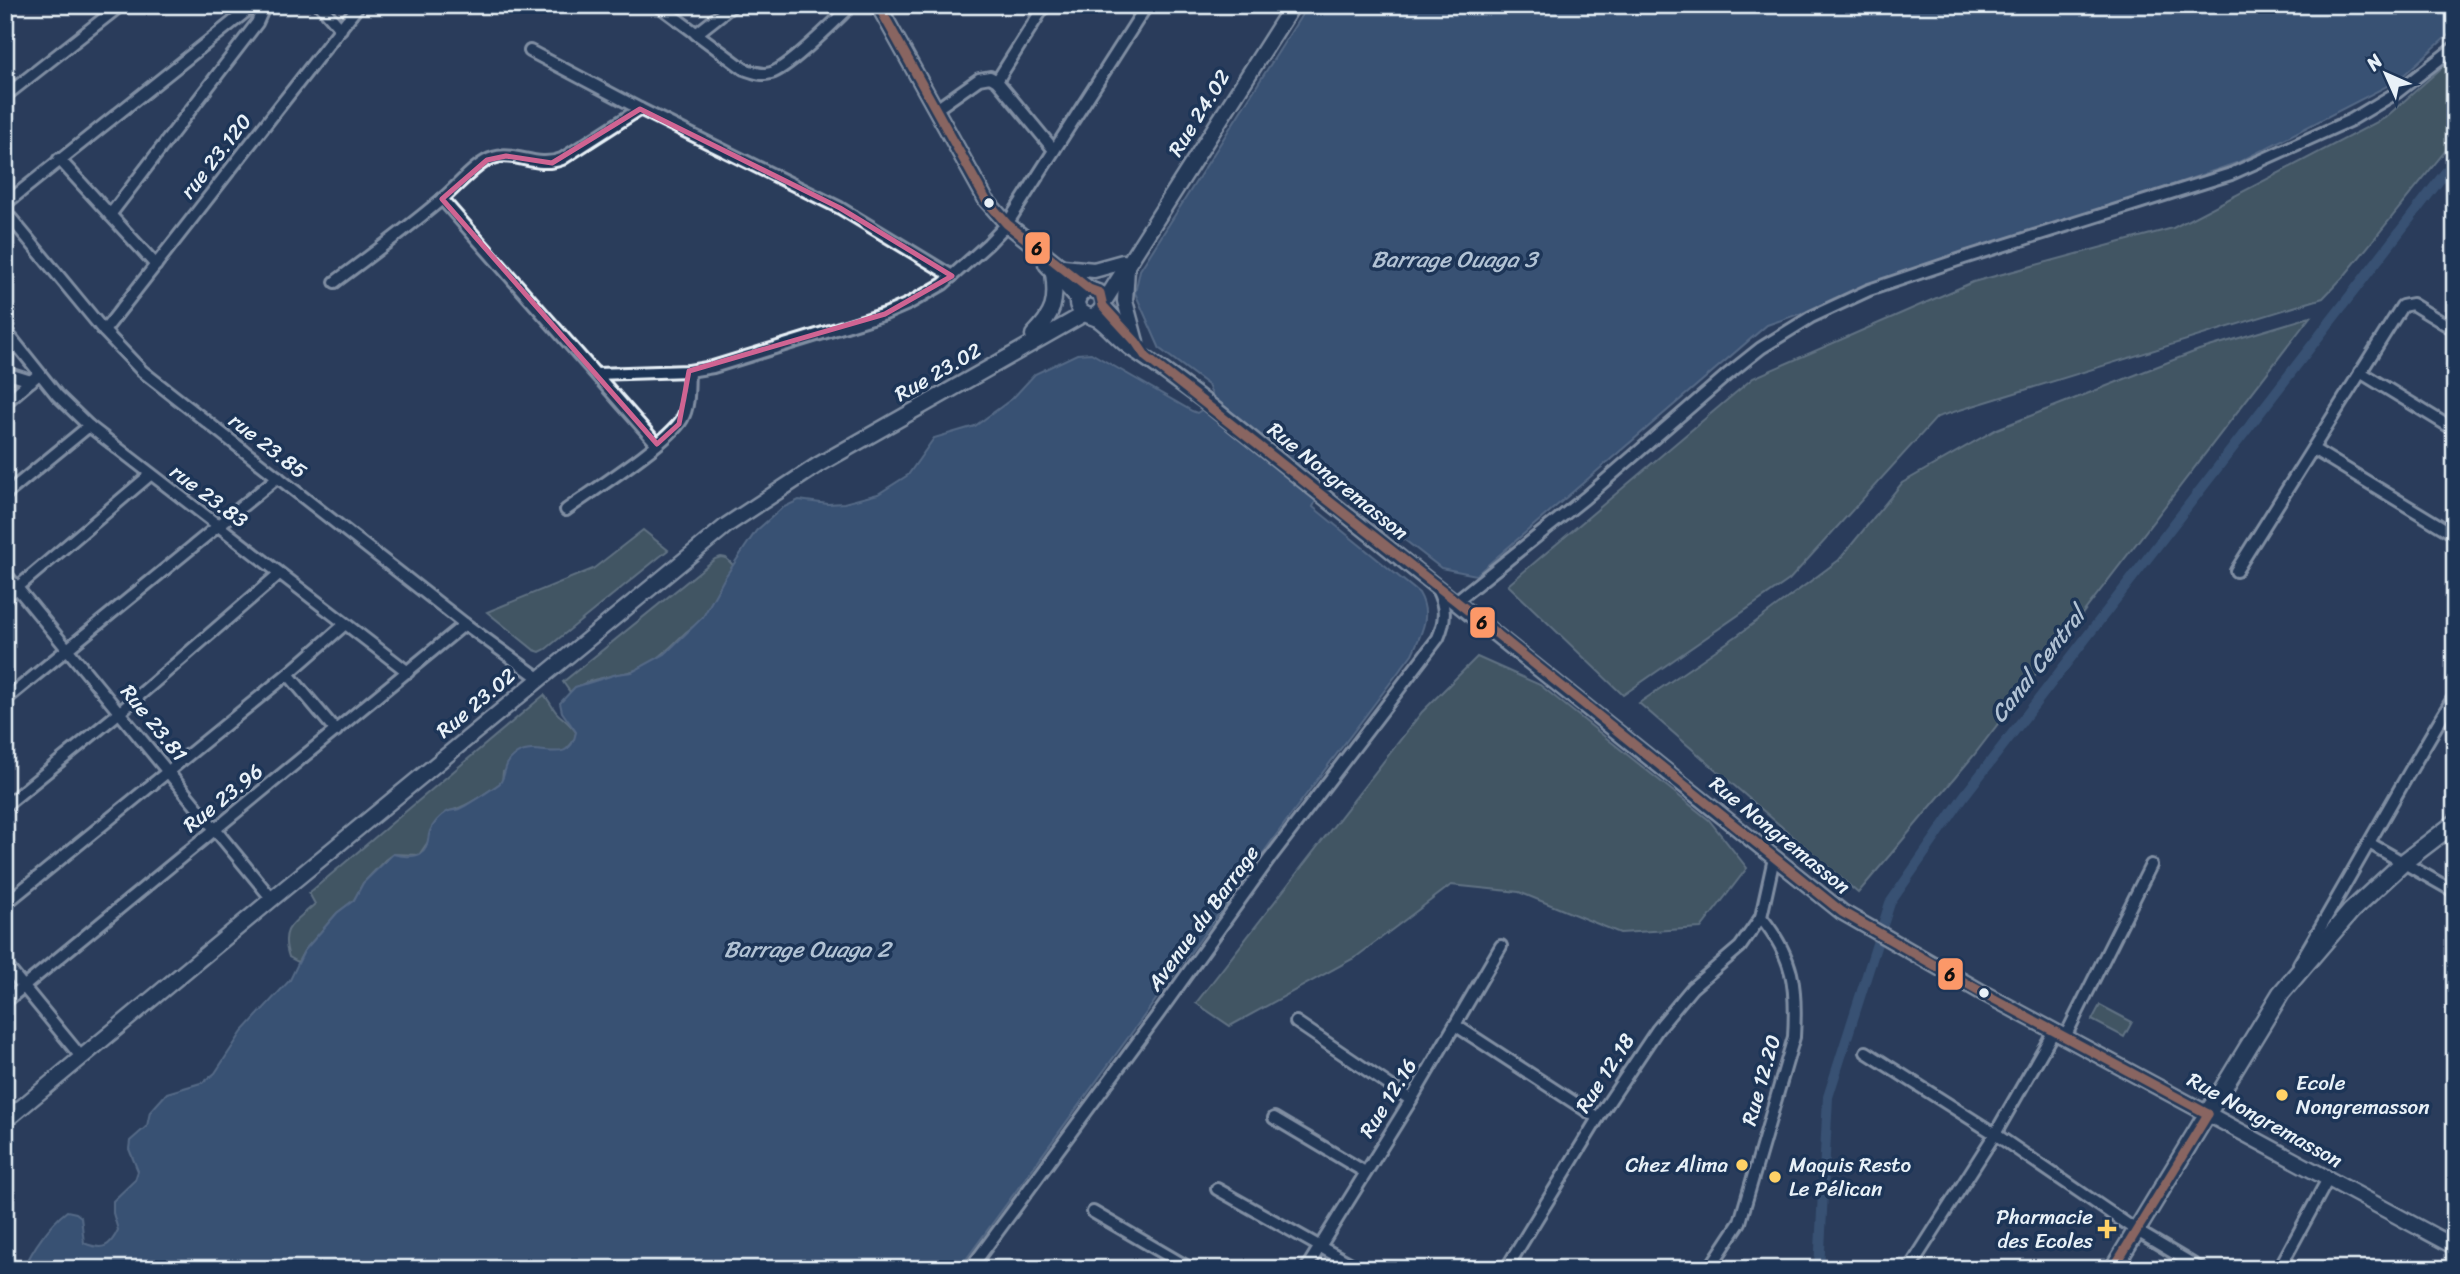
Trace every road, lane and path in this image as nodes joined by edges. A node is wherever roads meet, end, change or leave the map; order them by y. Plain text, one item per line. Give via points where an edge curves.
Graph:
1 (121, 5) edge
2 (254, 5) edge
3 (265, 5) edge
4 (320, 5) edge
5 (359, 5) edge
6 (659, 5) edge
7 (733, 5) edge
8 (852, 5) edge
9 (878, 5) edge
10 (1045, 5) edge
11 (1147, 5) edge
12 (1293, 5) edge
13 (341, 29) junction
14 (696, 34) junction
15 (2455, 47) edge
16 (530, 51) dead end
17 (997, 81) junction
18 (5, 96) edge
19 (640, 109) junction
20 (935, 110) junction
21 (1054, 150) junction
22 (59, 159) junction
23 (442, 199) junction
24 (5, 204) edge
25 (5, 211) edge
26 (110, 215) junction
27 (1007, 224) junction
28 (1125, 264) junction
29 (156, 265) junction
30 (1056, 269) junction
31 (952, 276) junction
32 (335, 282) dead end
33 (1090, 302) junction
34 (5, 330) edge
35 (2455, 330) edge
36 (104, 331) junction
37 (1033, 335) junction
38 (1136, 342) junction
39 (1146, 357) junction
40 (1002, 359) junction
41 (689, 371) junction
42 (2360, 372) junction
43 (5, 373) edge
44 (596, 374) junction
45 (35, 378) junction
46 (5, 403) edge
47 (89, 426) junction
48 (2455, 430) edge
49 (657, 444) junction
50 (2313, 449) junction
51 (150, 475) junction
52 (278, 477) junction
53 (5, 495) edge
54 (566, 510) dead end
55 (217, 526) junction
56 (2455, 535) edge
57 (2236, 571) dead end
58 (5, 573) edge
59 (279, 575) junction
60 (1434, 584) junction
61 (18, 588) junction
62 (5, 598) edge
63 (1456, 601) junction
64 (465, 624) junction
65 (344, 625) junction
66 (68, 648) junction
67 (408, 672) junction
68 (288, 674) junction
69 (539, 678) junction
70 (2455, 695) edge
71 (5, 700) edge
72 (120, 712) junction
73 (336, 731) junction
74 (169, 771) junction
75 (5, 806) edge
76 (2455, 823) edge
77 (215, 829) junction
78 (2369, 843) junction
79 (1774, 858) junction
80 (2404, 862) junction
81 (2151, 865) dead end
82 (2455, 892) edge
83 (272, 899) junction
84 (5, 904) edge
85 (1761, 917) junction
86 (1501, 946) dead end
87 (5, 964) edge
88 (24, 987) junction
89 (2281, 993) junction
90 (5, 1002) edge
91 (1296, 1022) dead end
92 (1455, 1025) junction
93 (2059, 1034) junction
94 (1866, 1052) dead end
95 (82, 1058) junction
96 (1411, 1100) junction
97 (2208, 1114) junction
98 (1274, 1118) dead end
99 (1598, 1118) junction
100 (5, 1121) edge
101 (1995, 1134) junction
102 (1365, 1171) junction
103 (2328, 1179) junction
104 (1217, 1189) dead end
105 (1093, 1212) dead end
106 (2137, 1231) junction
107 (1320, 1246) junction
108 (2455, 1247) edge
109 (2455, 1263) edge
110 (1912, 1265) edge
111 (970, 1269) edge
112 (1191, 1269) edge
113 (1306, 1269) edge
114 (1360, 1269) edge
115 (1506, 1269) edge
116 (1709, 1269) edge
117 (2113, 1269) edge
118 (2201, 1269) edge
119 (2279, 1269) edge
120 (2451, 1269) edge

1 - 18 street
2 - 22 street
3 - 26 street via 257,23
4 - 13 street
5 - 13 street, rue 23.120
6 - 14 street
7 - 14 street
8 - 14 street via 771,73 744,69
9 - 20 street, Rue Nongremasson
10 - 17 street
11 - 21 street
12 - 28 street, Rue 24.02
13 - 29 street, rue 23.120
15 - 63 street via 2396,93 2351,120 2231,174 1869,290 1811,317 1727,374 1585,498
16 - 19 street
17 - 20 street via 979,79
17 - 21 street
19 - 23 street via 552,163 506,156 487,160
19 - 31 street via 840,208
20 - 27 street, Rue Nongremasson via 986,200
21 - 27 street
22 - 24 street
22 - 26 street
23 - 32 street
23 - 44 street
25 - 36 street, rue 23.85
26 - 29 street
27 - 30 street, Rue Nongremasson
27 - 31 street
28 - 30 street via 1094,270
28 - 33 street, Rue 24.02
28 - 38 street via 1125,301
29 - 36 street, rue 23.120
30 - 33 street, Rue Nongremasson
30 - 37 street via 1054,304
31 - 41 street via 885,314
33 - 37 street, Rue 23.02
33 - 38 street, Rue Nongremasson
33 - 39 street, Rue Nongremasson via 1130,348
33 - 40 street, Rue 23.02
34 - 45 street, rue 23.83
35 - 42 street via 2412,304 2402,306
36 - 52 street, rue 23.85 via 142,371
37 - 40 street, Rue 23.02
38 - 39 street, Rue Nongremasson
39 - 60 street, Rue Nongremasson
40 - 69 street, Rue 23.02 via 756,504
41 - 44 street
41 - 49 street via 684,417
42 - 48 street
42 - 50 street
43 - 45 street
44 - 49 street
45 - 46 street
45 - 47 street, rue 23.83
47 - 51 street, rue 23.83
47 - 53 street
49 - 54 street
50 - 56 street
50 - 57 street
51 - 55 street, rue 23.83
51 - 61 street
52 - 55 street
52 - 64 street, rue 23.85
55 - 59 street, rue 23.83
55 - 66 street
58 - 61 street, Rue 23.81
59 - 65 street, rue 23.83
59 - 72 street
60 - 63 street, Rue Nongremasson
60 - 111 street, Avenue du Barrage via 1445,612 1438,638 1270,858
61 - 62 street
61 - 66 street, Rue 23.81
63 - 79 street, Rue Nongremasson
64 - 67 street, Rue 23.96
64 - 69 street, rue 23.85
65 - 67 street, rue 23.83
65 - 68 street
66 - 71 street
66 - 72 street, Rue 23.81
67 - 73 street, Rue 23.96
68 - 73 street
68 - 74 street
69 - 83 street, Rue 23.02
70 - 78 street
72 - 74 street, Rue 23.81
72 - 75 street
73 - 77 street, Rue 23.96
74 - 77 street, Rue 23.81
74 - 84 street
76 - 80 main road
77 - 83 street, Rue 23.81
77 - 88 street, Rue 23.96
78 - 80 street
78 - 89 street
79 - 85 street
79 - 93 street, Rue Nongremasson via 1862,924
80 - 82 street
80 - 89 main road via 2351,911
81 - 93 street
83 - 95 street, Rue 23.02
85 - 99 street, Rue 12.18 via 1740,947 1671,1011
85 - 116 street, Rue 12.20 via 1792,971 1794,1037 1740,1222
86 - 92 street, Rue 12.16
87 - 88 street
88 - 90 street, Rue 23.96
88 - 95 street
89 - 97 main road
91 - 96 street
92 - 96 street, Rue 12.16
92 - 99 street
93 - 97 street, Rue Nongremasson
93 - 101 street
94 - 101 street
95 - 100 street, Rue 23.02
96 - 102 street, Rue 12.16
97 - 103 street, Rue Nongremasson
97 - 106 main road
98 - 102 street
99 - 115 street, Rue 12.18
101 - 106 street
101 - 110 street
102 - 107 street, Rue 12.16
103 - 108 street, Rue Nongremasson
103 - 119 street
104 - 107 street
105 - 112 street
106 - 117 main road
106 - 118 street
107 - 113 street, Rue 12.16
107 - 114 street
109 - 120 street

